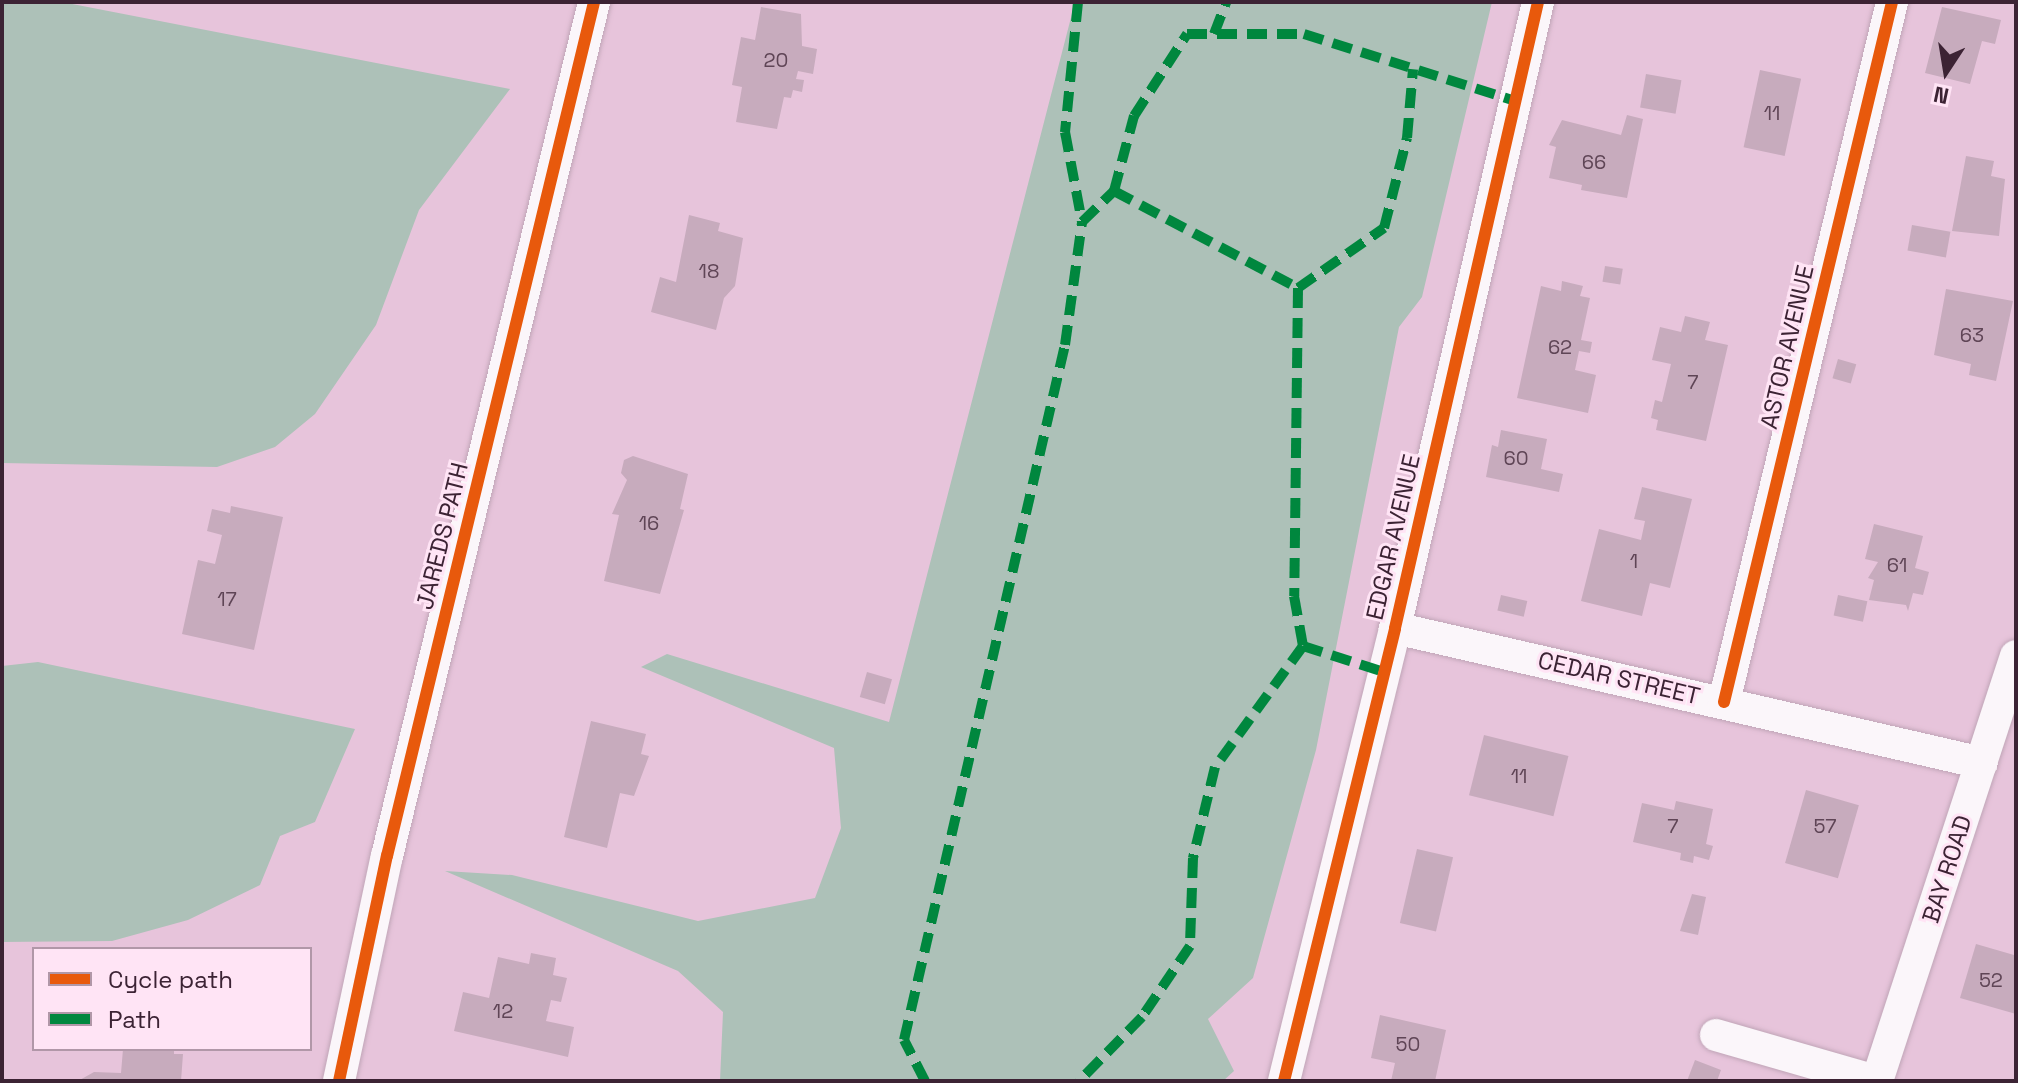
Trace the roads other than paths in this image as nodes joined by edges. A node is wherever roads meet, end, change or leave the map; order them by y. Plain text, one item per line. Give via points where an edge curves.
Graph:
1 (594, 2) edge
2 (1538, 2) edge
3 (1892, 2) edge
4 (1395, 628) junction
5 (2016, 656) edge
6 (1724, 702) junction
7 (1982, 763) junction
8 (1716, 1035) dead end
9 (339, 1081) edge
10 (1284, 1081) edge
11 (1876, 1081) edge

1 - 9 street, JAREDS PATH via 387,856
2 - 4 street, EDGAR AVENUE
3 - 6 street, ASTOR AVENUE
4 - 6 street, CEDAR STREET
4 - 10 street, EDGAR AVENUE
5 - 7 street, BAY ROAD
6 - 7 street, CEDAR STREET
7 - 11 street, BAY ROAD
8 - 11 street

